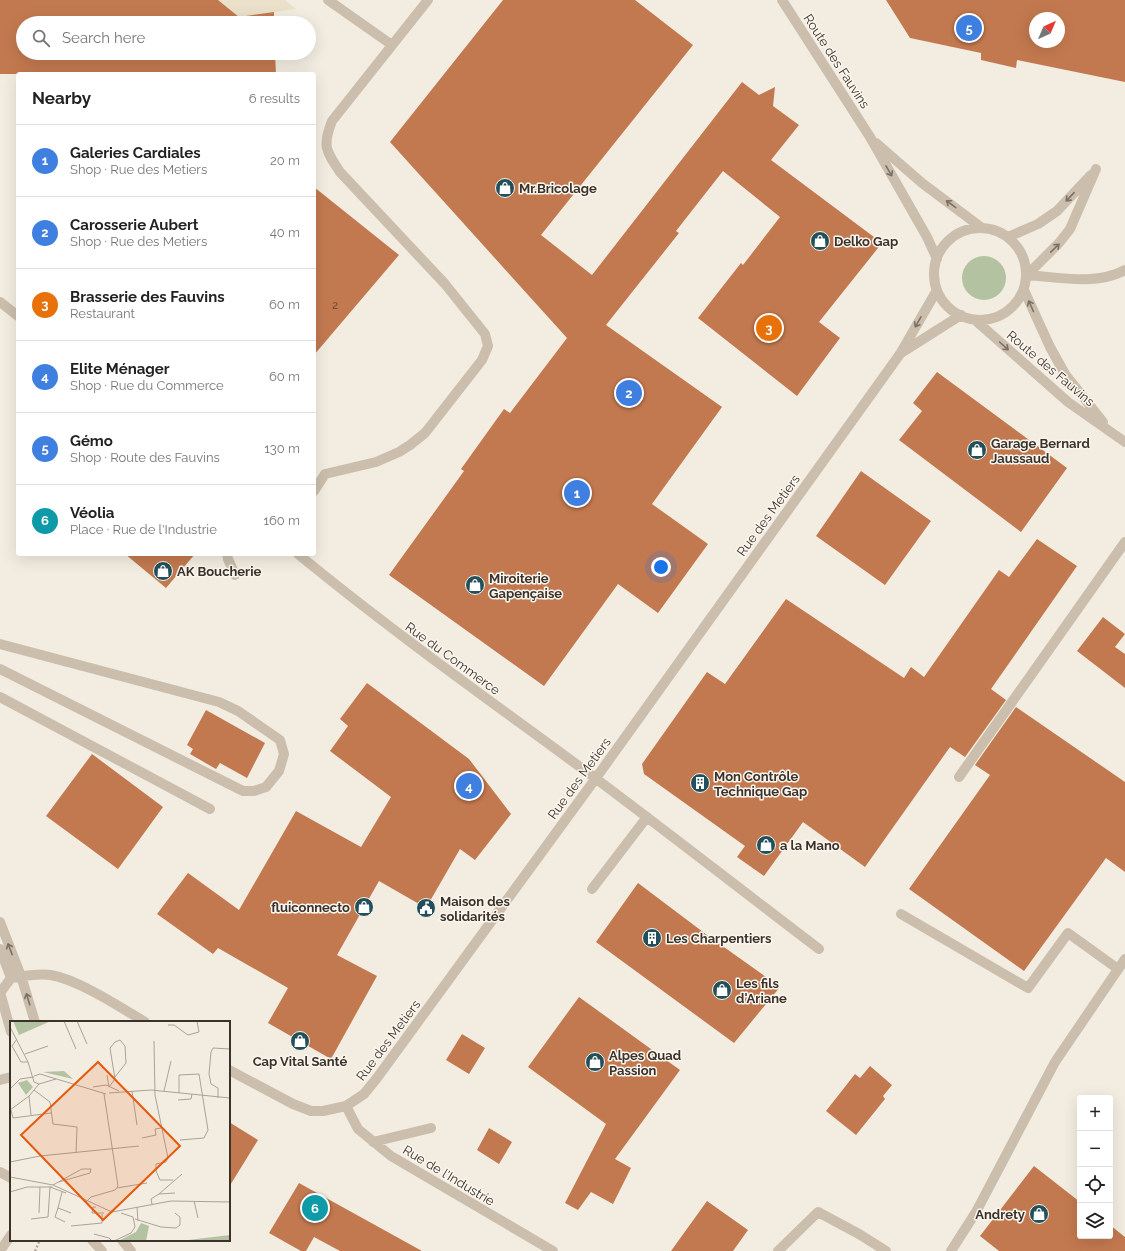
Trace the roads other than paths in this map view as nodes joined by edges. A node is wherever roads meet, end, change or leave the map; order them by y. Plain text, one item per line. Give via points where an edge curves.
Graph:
1 (328, 0) edge
2 (428, 0) edge
3 (782, 0) edge
4 (392, 45) junction
5 (870, 137) junction
6 (982, 228) junction
7 (1008, 237) junction
8 (936, 259) junction
9 (1125, 270) edge
10 (1026, 274) junction
11 (937, 290) junction
12 (1024, 290) junction
13 (0, 302) edge
14 (16, 314) edge
15 (961, 315) junction
16 (975, 320) junction
17 (900, 354) junction
18 (1112, 432) junction
19 (1125, 442) edge
20 (316, 488) edge
21 (1125, 542) edge
22 (228, 556) edge
23 (300, 556) edge
24 (235, 575) dead end
25 (0, 644) edge
26 (0, 668) edge
27 (0, 697) edge
28 (959, 777) dead end
29 (596, 778) junction
30 (210, 809) dead end
31 (648, 817) junction
32 (592, 889) dead end
33 (901, 914) dead end
34 (0, 922) edge
35 (0, 949) edge
36 (819, 949) dead end
37 (1125, 959) edge
38 (1118, 969) junction
39 (16, 977) junction
40 (0, 992) edge
41 (35, 1021) edge
42 (143, 1021) edge
43 (10, 1028) edge
44 (230, 1071) edge
45 (10, 1077) edge
46 (0, 1080) edge
47 (346, 1106) junction
48 (431, 1128) dead end
49 (373, 1142) junction
50 (0, 1172) edge
51 (10, 1177) edge
52 (10, 1236) edge
53 (93, 1241) edge
54 (123, 1241) edge
55 (0, 1251) edge
56 (102, 1251) edge
57 (131, 1251) edge
58 (553, 1251) edge
59 (778, 1251) edge
60 (886, 1251) edge
61 (951, 1251) edge

1 - 4 street
2 - 4 street
3 - 5 street, Route des Fauvins
4 - 20 street via 332,121 326,142 328,154 340,172 445,284 485,334 488,346 482,360 425,433 399,452 376,462 325,474
6 -> 5 street, Route des Fauvins via 922,183
5 -> 8 street, Route des Fauvins via 927,236
6 - 7 street via 1001,232
6 - 8 street via 967,230 954,236 943,246
7 - 10 street via 1024,258
10 -> 7 street via 1070,229 1096,169 1057,211 1038,224
8 - 11 street via 934,280
9 - 10 street via 1116,275 1081,279
10 - 12 street
11 - 15 street via 943,302 952,311
11 -> 17 street, Rue des Metiers
12 - 16 street via 1016,303 1005,313 991,319
18 -> 12 street, Route des Fauvins via 1065,374
13 - 14 street
15 - 16 street
15 - 17 street, Rue des Metiers
16 -> 18 street, Route des Fauvins via 1068,402
17 - 29 street, Rue des Metiers
18 - 19 street, Route des Fauvins
21 - 28 street
22 - 24 street
23 - 29 street, Rue du Commerce via 428,656
25 - 26 street via 219,702 238,711 280,740 284,754 280,771 266,787 243,791
27 - 30 street
29 - 31 street, Rue du Commerce
29 - 47 street, Rue des Metiers via 377,1078 364,1094
31 - 32 street
31 - 36 street, Rue du Commerce
33 - 38 street via 1028,988 1068,933
39 -> 34 street
35 - 39 street
37 - 38 street
38 - 61 street via 1055,1062 976,1212
39 - 40 street
41 -> 39 street
39 - 42 street via 51,975 72,982
40 - 43 street
44 - 47 street, Rue des Metiers via 311,1111
45 - 46 street
47 - 49 street, Rue de l'Industrie via 358,1128
48 - 49 street
49 - 58 street, Rue de l'Industrie via 391,1156
50 - 51 street
52 - 55 street
53 - 56 street
54 - 57 street
59 - 60 street via 818,1212

